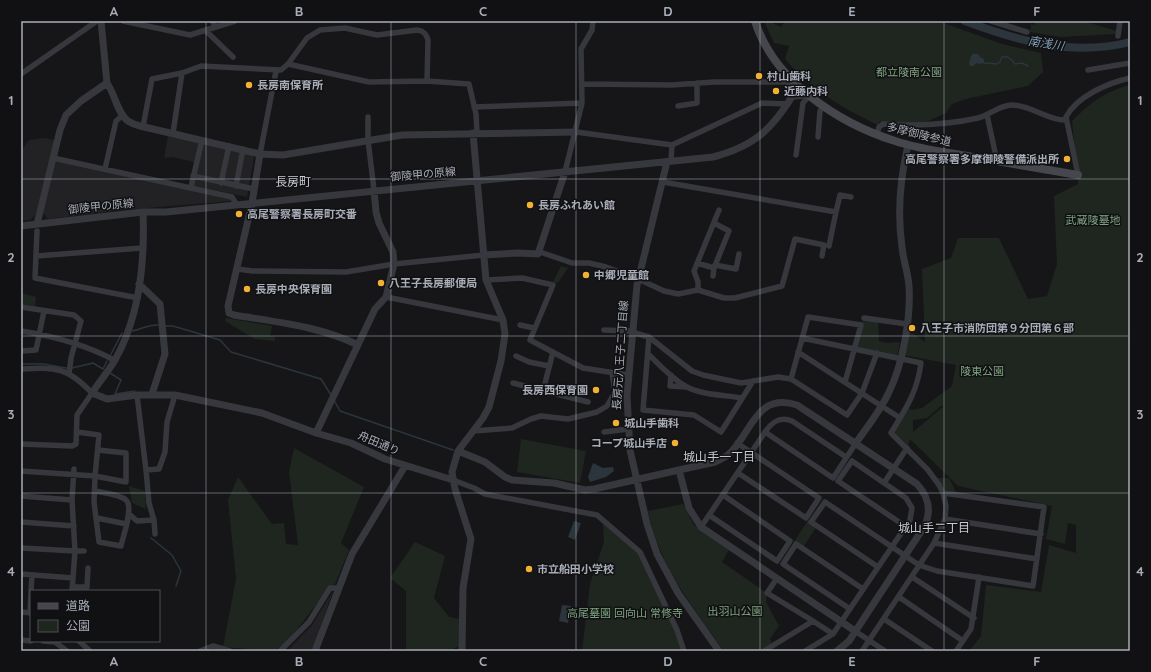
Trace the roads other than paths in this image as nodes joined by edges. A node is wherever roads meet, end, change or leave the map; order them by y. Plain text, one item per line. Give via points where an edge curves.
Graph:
1 (97, 21) edge
2 (101, 21) edge
3 (123, 21) edge
4 (212, 21) edge
5 (235, 21) edge
6 (593, 21) edge
7 (755, 21) edge
8 (991, 21) edge
9 (1120, 21) edge
10 (216, 27) junction
11 (206, 31) junction
12 (1027, 32) dead end
13 (1118, 36) dead end
14 (233, 57) dead end
15 (1130, 63) edge
16 (288, 64) junction
17 (1088, 70) dead end
18 (276, 71) junction
19 (182, 73) junction
20 (21, 74) edge
21 (1130, 78) edge
22 (427, 81) junction
23 (788, 81) junction
24 (107, 83) junction
25 (697, 83) junction
26 (582, 84) junction
27 (799, 86) junction
28 (810, 95) junction
29 (793, 96) junction
30 (582, 103) junction
31 (788, 104) junction
32 (678, 106) dead end
33 (824, 106) junction
34 (474, 107) junction
35 (123, 115) junction
36 (987, 115) junction
37 (368, 117) dead end
38 (1065, 120) junction
39 (142, 126) junction
40 (576, 132) junction
41 (173, 133) junction
42 (475, 133) junction
43 (877, 134) junction
44 (818, 137) dead end
45 (202, 140) junction
46 (368, 140) junction
47 (672, 145) junction
48 (908, 145) junction
49 (230, 146) junction
50 (243, 150) junction
51 (260, 154) junction
52 (796, 155) dead end
53 (53, 158) junction
54 (997, 161) junction
55 (669, 162) junction
56 (106, 169) junction
57 (565, 172) junction
58 (1078, 175) joint
59 (194, 176) junction
60 (477, 181) junction
61 (663, 182) junction
62 (221, 183) junction
63 (236, 186) junction
64 (191, 187) junction
65 (254, 189) junction
66 (374, 190) junction
67 (851, 197) dead end
68 (252, 203) junction
69 (237, 204) junction
70 (719, 210) dead end
71 (143, 212) junction
72 (836, 212) junction
73 (714, 223) junction
74 (21, 226) edge
75 (37, 228) junction
76 (829, 246) dead end
77 (142, 248) junction
78 (540, 252) junction
79 (739, 254) dead end
80 (484, 255) junction
81 (36, 256) junction
82 (822, 256) dead end
83 (698, 263) junction
84 (394, 264) junction
85 (715, 266) junction
86 (238, 269) junction
87 (713, 276) dead end
88 (638, 279) junction
89 (486, 280) junction
90 (139, 284) junction
91 (698, 290) junction
92 (386, 297) junction
93 (138, 298) junction
94 (21, 307) edge
95 (44, 311) junction
96 (864, 318) dead end
97 (503, 320) junction
98 (907, 324) junction
99 (520, 325) dead end
100 (534, 328) junction
101 (604, 330) dead end
102 (21, 331) edge
103 (632, 332) junction
104 (40, 334) junction
105 (648, 337) junction
106 (802, 338) junction
107 (74, 344) junction
108 (358, 345) junction
109 (855, 349) junction
110 (21, 350) edge
111 (553, 352) junction
112 (798, 352) junction
113 (877, 353) junction
114 (648, 354) junction
115 (516, 356) dead end
116 (900, 358) junction
117 (114, 360) junction
118 (549, 366) junction
119 (21, 370) edge
120 (612, 373) junction
121 (69, 374) junction
122 (628, 375) junction
123 (671, 375) junction
124 (791, 379) junction
125 (753, 382) junction
126 (845, 382) junction
127 (513, 383) dead end
128 (687, 387) junction
129 (543, 391) junction
130 (92, 393) junction
131 (862, 393) junction
132 (152, 394) junction
133 (137, 395) junction
134 (175, 395) junction
135 (742, 398) junction
136 (588, 402) dead end
137 (881, 405) junction
138 (900, 418) junction
139 (628, 429) junction
140 (473, 431) junction
141 (77, 432) junction
142 (765, 432) junction
143 (316, 433) junction
144 (609, 438) dead end
145 (856, 443) junction
146 (21, 444) edge
147 (76, 444) junction
148 (737, 444) junction
149 (907, 448) junction
150 (98, 450) junction
151 (75, 452) dead end
152 (458, 452) junction
153 (751, 453) junction
154 (846, 457) junction
155 (405, 466) junction
156 (894, 468) junction
157 (146, 470) junction
158 (679, 470) junction
159 (21, 471) edge
160 (74, 472) junction
161 (738, 472) junction
162 (96, 476) junction
163 (637, 479) junction
164 (453, 480) junction
165 (884, 483) junction
166 (95, 491) junction
167 (943, 493) junction
168 (722, 495) junction
169 (21, 496) edge
170 (72, 500) junction
171 (129, 514) junction
172 (709, 515) junction
173 (97, 518) junction
174 (945, 519) junction
175 (154, 520) junction
176 (21, 522) edge
177 (126, 524) junction
178 (74, 526) junction
179 (905, 526) junction
180 (701, 527) junction
181 (155, 534) dead end
182 (1041, 534) junction
183 (934, 543) junction
184 (892, 546) junction
185 (21, 548) edge
186 (75, 551) junction
187 (84, 551) dead end
188 (905, 556) junction
189 (1037, 559) junction
190 (919, 565) junction
191 (878, 567) junction
192 (88, 568) dead end
193 (21, 574) edge
194 (32, 575) junction
195 (912, 577) junction
196 (979, 577) junction
197 (73, 578) junction
198 (777, 578) junction
199 (338, 588) junction
200 (72, 589) edge
201 (863, 589) junction
202 (31, 590) edge
203 (899, 597) junction
204 (850, 609) junction
205 (884, 618) junction
206 (974, 618) junction
207 (813, 621) junction
208 (842, 622) junction
209 (855, 631) junction
210 (832, 634) junction
211 (869, 640) junction
212 (963, 641) junction
213 (55, 642) edge
214 (80, 642) edge
215 (67, 651) edge
216 (90, 651) edge
217 (200, 651) edge
218 (230, 651) edge
219 (280, 651) edge
220 (316, 651) edge
221 (462, 651) edge
222 (684, 651) edge
223 (719, 651) edge
224 (764, 651) edge
225 (805, 651) edge
226 (837, 651) edge
227 (862, 651) edge
228 (884, 651) edge
229 (932, 651) edge
230 (956, 651) edge

1 - 20 street
2 - 24 street
3 - 11 street via 178,33
4 - 10 street
5 - 10 street
6 - 26 street via 592,30 581,49
7 - 23 main road, 多摩御陵参道 via 765,46 784,71
8 - 12 street
9 - 13 street
10 - 11 street
11 - 14 street
15 - 17 street
16 - 18 street
16 - 22 street via 369,82
16 - 22 street via 307,38 320,30 345,28 377,35 417,30 427,35
18 - 19 street via 201,66
18 - 51 street
19 - 39 street via 152,79
19 - 41 street
21 - 38 street via 1112,82 1096,90 1069,112
22 - 34 street via 469,84
23 - 25 street
23 - 27 main road, 多摩御陵参道
23 - 29 street
24 - 35 street
24 - 53 street via 66,115
25 - 26 street
25 - 32 street via 697,102
26 - 30 street
27 - 28 main road, 多摩御陵参道
27 - 29 street, 御陵甲の原線
28 - 29 street
28 - 33 main road, 多摩御陵参道
28 - 52 street via 803,103
29 - 31 street, 御陵甲の原線
30 - 34 street
30 - 40 street
31 - 47 street via 762,103
31 - 55 street, 御陵甲の原線 via 772,126 742,147 713,157
33 - 43 main road, 多摩御陵参道 via 850,122
33 - 44 street via 820,111
34 - 42 street
35 - 39 street via 127,121
35 - 56 street via 116,121
36 - 38 street via 998,108 1014,105
36 - 43 street via 913,126 883,124
36 - 54 street
37 - 46 street
38 - 58 street
39 - 41 street
40 - 42 street
40 - 47 street
40 - 57 street
41 - 45 street
42 - 46 street via 402,135
42 - 60 street
43 - 48 main road, 多摩御陵参道
45 - 49 street
45 - 59 street
46 - 51 street via 283,155
46 - 66 street
47 - 55 street
48 - 54 main road, 多摩御陵参道
48 - 98 street via 902,168 899,201 902,247 909,285
49 - 50 street
49 - 62 street
50 - 51 street
50 - 63 street
51 - 65 street
53 - 56 street
53 - 75 street
54 - 58 main road, 多摩御陵参道
55 - 57 street, 御陵甲の原線
55 - 61 street, 長房元八王子二丁目線
56 - 64 street
57 - 60 street, 御陵甲の原線
57 - 78 street
59 - 62 street
59 - 64 street
60 - 66 street, 御陵甲の原線
60 - 80 street
61 - 72 street
61 - 88 street, 長房元八王子二丁目線
62 - 63 street
63 - 65 street
64 - 69 street via 232,197
65 - 68 street
66 - 68 street, 御陵甲の原線
66 - 84 street via 376,212 393,252
67 - 72 street via 840,195
68 - 69 street, 御陵甲の原線
68 - 86 street
69 - 71 street, 御陵甲の原線
70 - 73 street
71 - 75 street, 御陵甲の原線
71 - 77 street
72 - 76 street
73 - 83 street
73 - 85 street via 729,231
74 - 75 street, 御陵甲の原線
75 - 81 street
77 - 81 street
77 - 90 street
78 - 80 street
78 - 88 street via 572,262 606,267
79 - 85 street via 736,269
80 - 84 street
80 - 89 street
81 - 93 street via 35,278
82 - 91 street via 824,245 795,239 782,286 735,298 724,298
83 - 85 street
83 - 91 street via 694,271
84 - 86 street via 346,272
84 - 92 street
85 - 87 street
86 - 108 street via 228,306 229,313 318,329
88 - 91 street via 664,291 678,294
88 - 103 street, 長房元八王子二丁目線
89 - 97 street
89 - 100 street via 522,278 554,285
90 - 93 street
90 - 132 street via 160,304 165,354
92 - 97 street
92 - 108 street via 375,309
93 - 117 street
94 - 95 street
95 - 104 street
95 - 107 street via 74,315 81,321
96 - 98 street
97 - 140 street via 504,343 493,394 486,412
98 - 116 street
99 - 100 street
100 - 111 street via 530,340
101 - 103 street
102 - 104 street
103 - 105 street
103 - 122 street, 長房元八王子二丁目線
104 - 107 street
104 - 110 street via 36,350
105 - 114 street
105 - 125 street via 692,371 741,383
106 - 109 street
106 - 109 street via 808,317 861,325
106 - 112 street
107 - 117 street
107 - 121 street
108 - 143 street
109 - 113 street
109 - 126 street
111 - 118 street
111 - 120 street via 583,368
112 - 124 street
112 - 126 street
113 - 116 street
113 - 131 street
114 - 123 street
114 - 135 street via 643,410 694,415 721,432
115 - 118 street
116 - 137 street via 889,393
116 - 138 street via 921,363 918,382
117 - 130 street
118 - 129 street
119 - 121 street, 舟田通り via 45,368
120 - 122 street
120 - 140 street via 615,392 607,406 597,412 568,419 541,416 512,428
121 - 130 street, 舟田通り via 77,378
122 - 139 street, 長房元八王子二丁目線
123 - 128 street
123 - 128 street via 670,386
124 - 125 street via 778,377
124 - 131 street via 847,416
125 - 135 street
126 - 131 street
127 - 129 street
128 - 135 street
129 - 136 street
130 - 133 street, 舟田通り via 107,399
130 - 141 street via 77,415
131 - 137 street
132 - 133 street, 舟田通り
132 - 134 street, 舟田通り
133 - 157 street
134 - 143 street, 舟田通り via 262,413
134 - 157 street via 167,422 165,452 160,469
137 - 138 street
137 - 145 street
138 - 149 street via 891,432
139 - 144 street via 606,431
139 - 163 street, 長房元八王子二丁目線
140 - 152 street
141 - 147 street
141 - 150 street via 99,435
142 - 153 street
142 - 154 street via 773,422 787,419
142 - 154 street via 833,478
143 - 155 street, 舟田通り via 351,443
145 - 148 street via 802,408 785,402 764,407
145 - 154 street
145 - 156 street
146 - 147 street
147 - 151 street
148 - 153 street
148 - 158 street via 727,456 714,462
149 - 156 street
149 - 167 street via 928,470
150 - 162 street
150 - 162 street via 126,454 126,482
152 - 163 street via 485,462 512,480 554,483 585,490
152 - 164 street via 452,472
153 - 161 street
153 - 161 street via 819,498 806,518
155 - 164 street, 舟田通り
155 - 199 street via 361,536
156 - 165 street
156 - 188 street via 917,484 929,503 928,520
157 - 175 street via 149,502
158 - 163 street
158 - 180 street via 689,508
159 - 160 street
160 - 162 street
160 - 170 street
161 - 168 street
162 - 166 street
163 - 223 street, 長房元八王子二丁目線 via 652,540 664,570
164 - 221 street via 471,539 463,588
164 - 222 street, 舟田通り via 485,494 594,513 640,552 677,630
165 - 179 street via 910,502 912,514
165 - 179 street via 852,461 838,481
166 - 171 street via 125,498
166 - 173 street
167 - 174 street
167 - 182 street via 1044,507
168 - 172 street
168 - 172 street via 790,541 777,561
169 - 170 street
170 - 178 street
171 - 175 street via 137,521
171 - 177 street
172 - 180 street
173 - 177 street
173 - 177 street via 99,542 121,546
174 - 182 street
174 - 183 street
175 - 181 street
176 - 178 street
178 - 186 street
179 - 184 street
180 - 198 street
182 - 189 street
183 - 189 street
183 - 190 street
184 - 188 street
184 - 191 street
184 - 191 street via 825,502 811,522
185 - 186 street
186 - 187 street
186 - 197 street
188 - 190 street
188 - 209 street
189 - 196 street via 1034,586
190 - 195 street
190 - 196 street via 937,571
191 - 201 street
192 - 200 street via 87,587
193 - 194 street
194 - 197 street
194 - 202 street
195 - 203 street
195 - 206 street
196 - 206 street
197 - 200 street
198 - 207 street via 767,593
198 - 208 street
199 - 219 street via 330,588 309,622
199 - 220 street
201 - 204 street
201 - 204 street via 796,544 783,564
203 - 205 street
203 - 212 street
204 - 208 street
205 - 211 street
205 - 229 street
206 - 212 street via 971,629
207 - 210 street
207 - 224 street
208 - 209 street
208 - 210 street
209 - 211 street
209 - 226 street
210 - 225 street
211 - 227 street
211 - 228 street
212 - 230 street
213 - 215 street
214 - 216 street
217 - 218 street via 213,646

